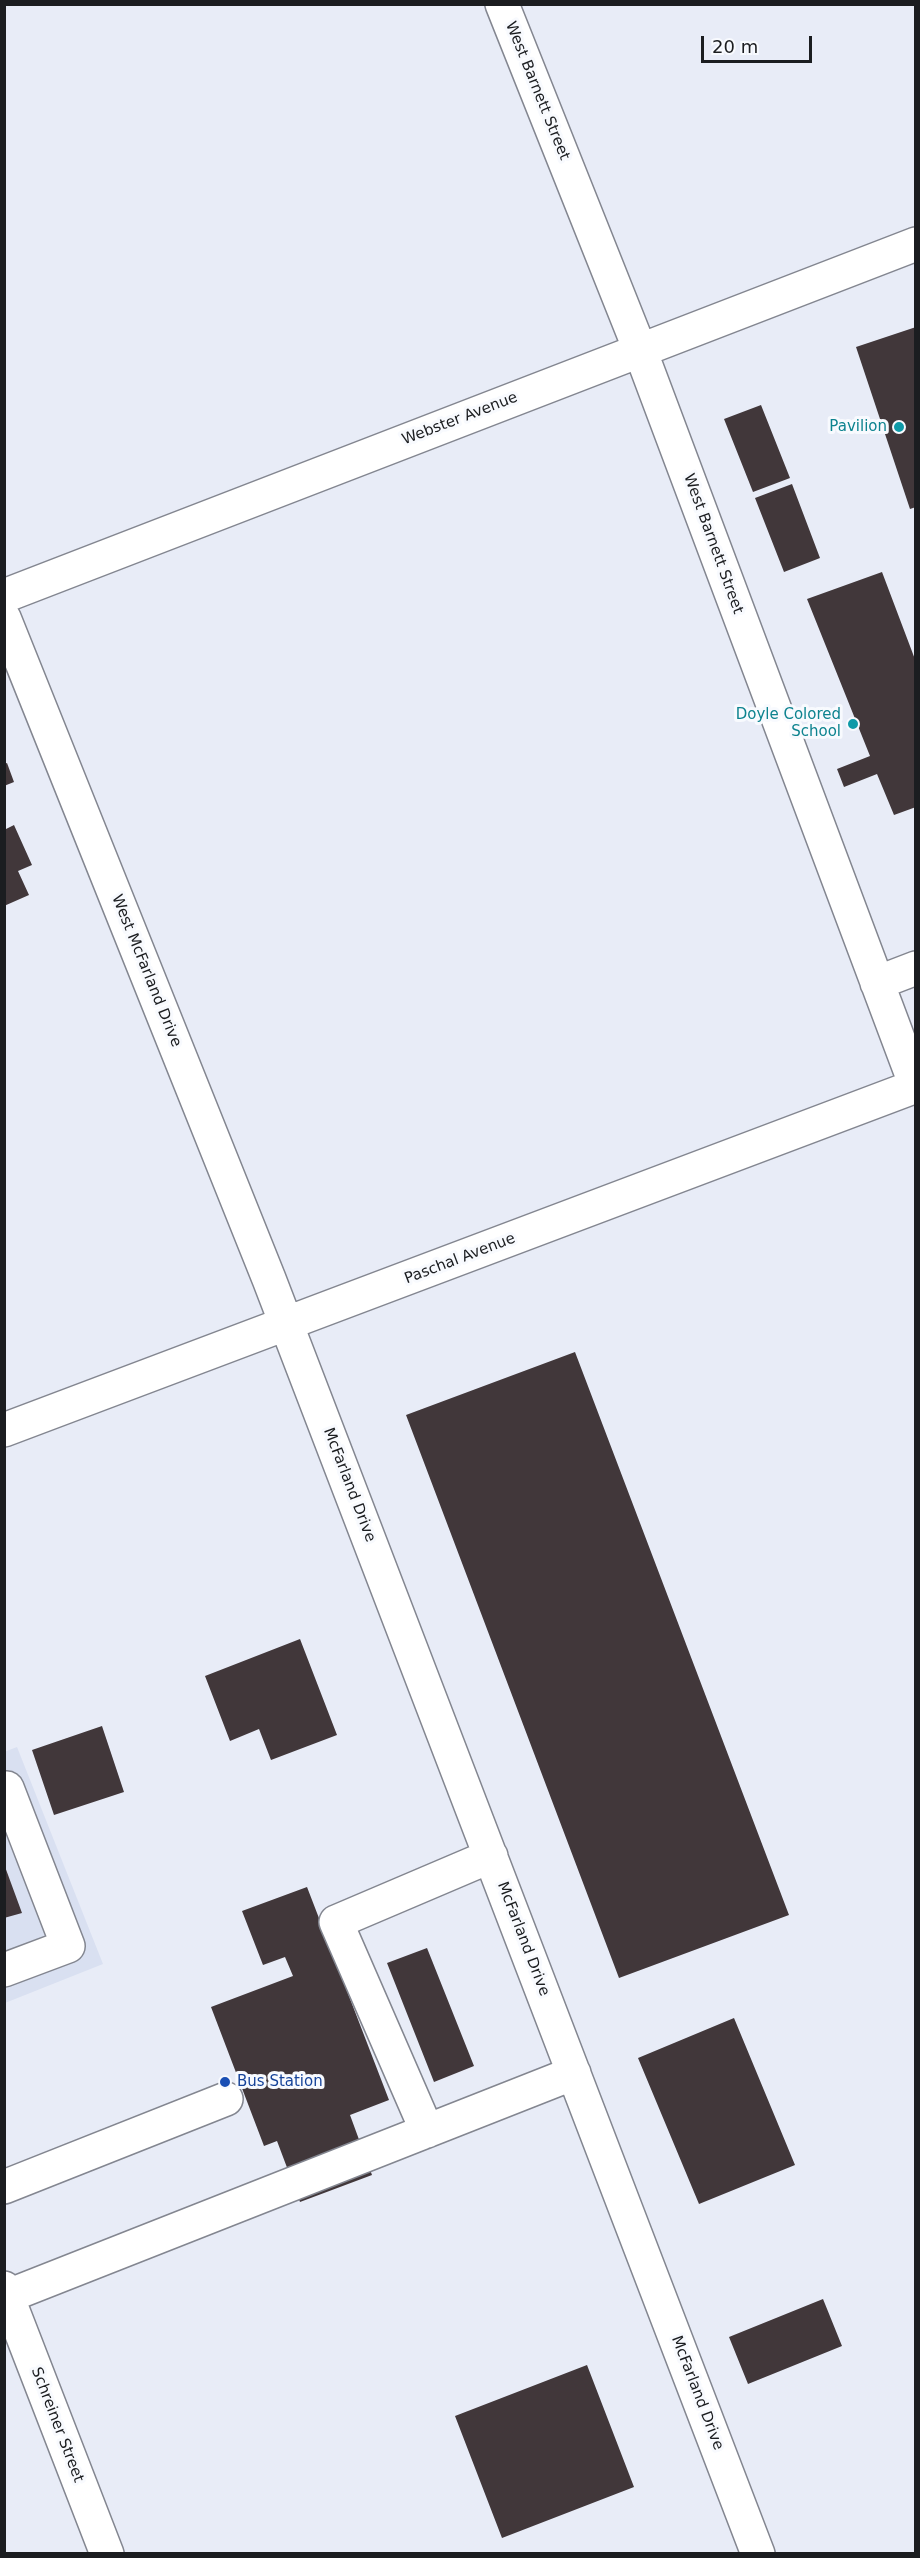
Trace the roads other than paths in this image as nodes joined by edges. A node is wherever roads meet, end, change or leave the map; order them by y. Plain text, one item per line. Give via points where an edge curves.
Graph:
1 (502, 4) edge
2 (915, 244) edge
3 (640, 350) junction
4 (4, 596) edge
5 (4, 618) edge
6 (915, 968) edge
7 (877, 982) junction
8 (915, 1086) edge
9 (287, 1324) junction
10 (4, 1430) edge
11 (4, 1788) edge
12 (491, 1856) junction
13 (4, 1970) edge
14 (574, 2073) junction
15 (226, 2099) dead end
16 (427, 2131) junction
17 (4, 2187) edge
18 (6, 2292) edge
19 (106, 2553) edge
20 (758, 2553) edge

1 - 3 street, West Barnett Street
2 - 3 street, Webster Avenue
3 - 4 street, Webster Avenue
3 - 7 street, West Barnett Street
5 - 9 street, West McFarland Drive
6 - 7 street
7 - 8 street, West Barnett Street
8 - 9 street, Paschal Avenue
9 - 10 street, Paschal Avenue
9 - 12 street, McFarland Drive
11 - 13 street via 68,1946
12 - 14 street, McFarland Drive
12 - 16 street via 336,1922
14 - 16 street
14 - 20 street, McFarland Drive
15 - 17 street
16 - 18 street
18 - 19 street, Schreiner Street

